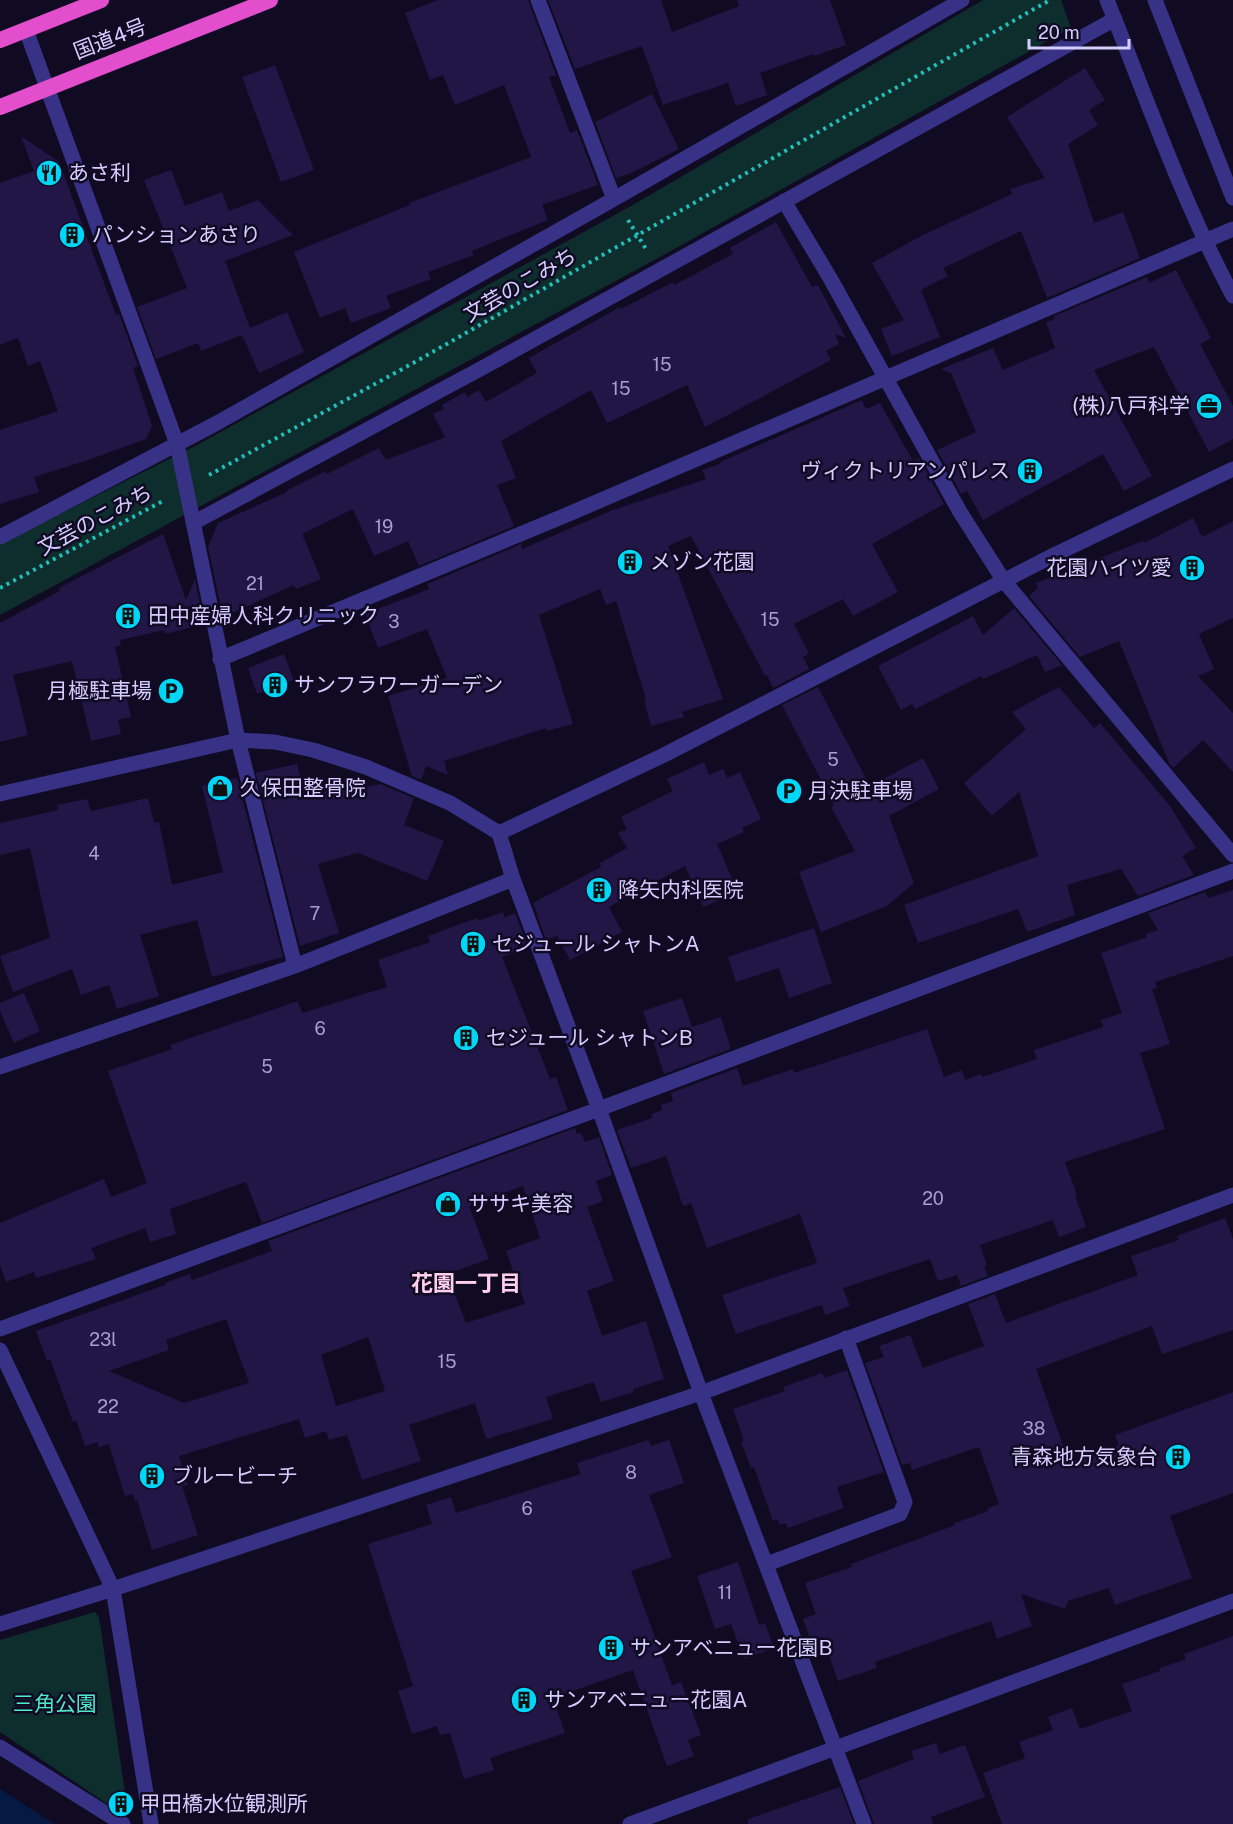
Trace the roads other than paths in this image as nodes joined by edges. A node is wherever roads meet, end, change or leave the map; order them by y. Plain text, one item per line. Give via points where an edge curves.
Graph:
1 (101, 0) edge
2 (270, 0) edge
3 (538, 0) edge
4 (962, 0) edge
5 (1107, 0) edge
6 (1155, 0) edge
7 (1115, 19) junction
8 (27, 30) junction
9 (0, 40) edge
10 (48, 87) junction
11 (0, 107) edge
12 (1233, 198) edge
13 (614, 199) junction
14 (784, 201) junction
15 (1233, 229) edge
16 (1205, 242) junction
17 (1233, 296) edge
18 (885, 377) junction
19 (177, 444) junction
20 (1233, 469) edge
21 (193, 523) junction
22 (0, 537) edge
23 (1004, 581) junction
24 (220, 659) junction
25 (238, 740) junction
26 (0, 794) edge
27 (499, 833) junction
28 (1233, 855) edge
29 (1233, 871) edge
30 (513, 879) junction
31 (295, 966) junction
32 (0, 1067) edge
33 (599, 1108) junction
34 (1233, 1195) edge
35 (0, 1329) edge
36 (846, 1338) junction
37 (0, 1350) edge
38 (701, 1393) junction
39 (767, 1564) junction
40 (113, 1589) junction
41 (1233, 1601) edge
42 (0, 1624) edge
43 (0, 1747) edge
44 (837, 1749) junction
45 (123, 1824) edge
46 (150, 1824) edge
47 (630, 1824) edge
48 (864, 1824) edge

1 - 8 highway, 国道4号
2 - 10 highway, 国道4号
3 - 13 street
4 - 13 street
5 - 7 street
6 - 12 street
7 - 14 street
7 - 16 street
8 - 9 highway, 国道4号
8 - 10 street
10 - 11 highway, 国道4号
10 - 19 street
13 - 19 street
14 - 18 street
14 - 21 street
15 - 16 street
16 - 17 street
16 - 18 street
18 - 23 street via 960,512
18 - 24 street
19 - 21 street
19 - 22 street
20 - 23 street
21 - 24 street
23 - 27 street via 662,756
23 - 28 street
24 - 25 street
25 - 26 street
25 - 27 street via 313,750 366,767 450,802
25 - 31 street
27 - 30 street
29 - 33 street
30 - 31 street
30 - 33 street
31 - 32 street
33 - 35 street
33 - 38 street
34 - 36 street
36 - 38 street
36 - 39 street via 905,1502 900,1514
37 - 40 street
38 - 39 street
38 - 40 street
39 - 44 street
40 - 42 street
40 - 46 street
41 - 44 street
43 - 45 street
44 - 47 street
44 - 48 street

